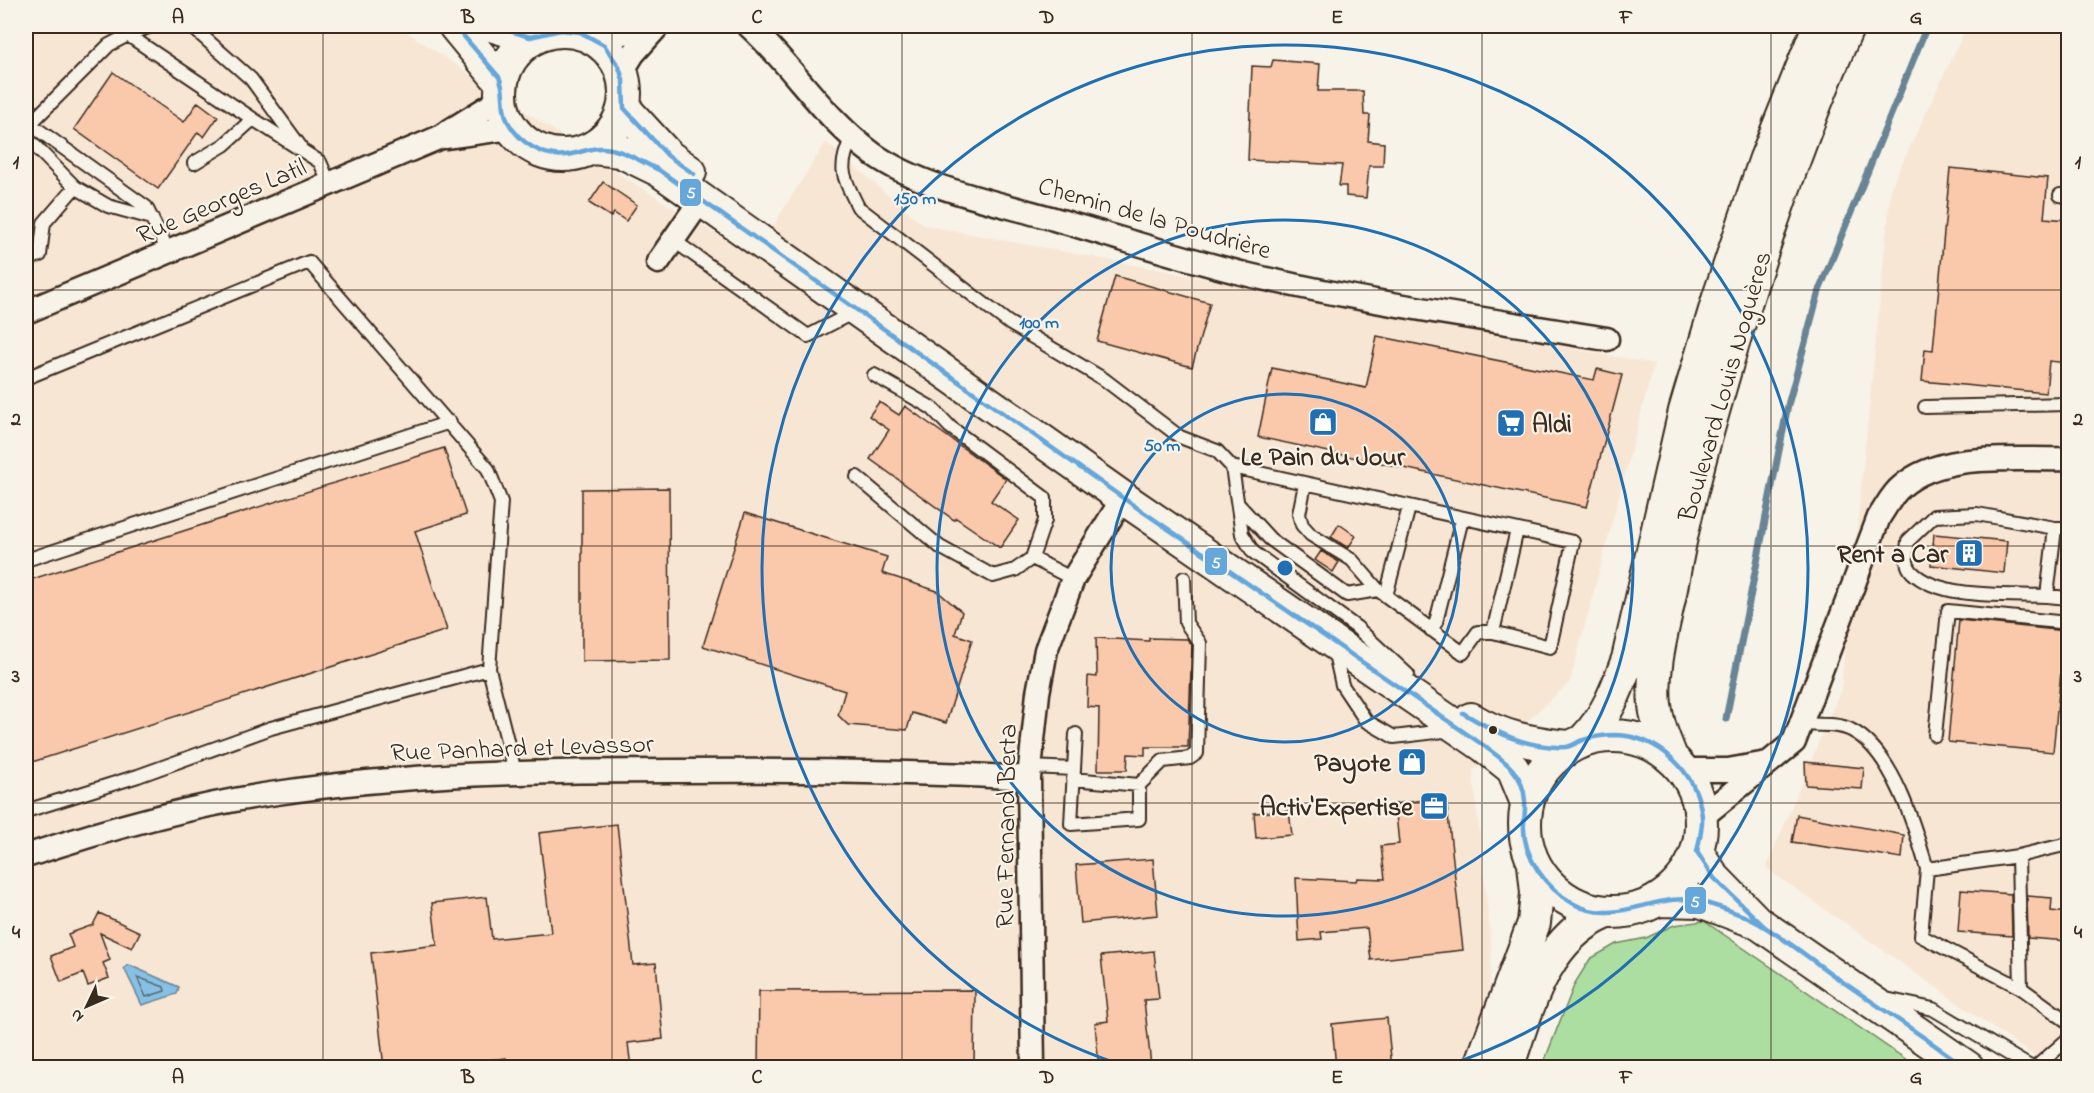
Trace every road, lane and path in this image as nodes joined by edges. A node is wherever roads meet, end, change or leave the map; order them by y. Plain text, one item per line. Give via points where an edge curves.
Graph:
1 (151, 26) edge
2 (191, 26) edge
3 (455, 26) edge
4 (494, 26) edge
5 (657, 26) edge
6 (749, 26) edge
7 (1819, 26) edge
8 (1848, 26) edge
9 (128, 35) junction
10 (532, 38) junction
11 (596, 39) junction
12 (622, 72) junction
13 (501, 90) junction
14 (624, 108) junction
15 (253, 119) junction
16 (28, 123) edge
17 (511, 128) junction
18 (852, 137) junction
19 (26, 138) edge
20 (438, 138) junction
21 (594, 148) junction
22 (305, 152) junction
23 (194, 164) dead end
24 (330, 185) junction
25 (75, 187) junction
26 (700, 200) junction
27 (152, 218) junction
28 (672, 240) junction
29 (169, 253) junction
30 (26, 260) edge
31 (658, 262) dead end
32 (857, 310) junction
33 (26, 312) edge
34 (1607, 339) dead end
35 (874, 375) dead end
36 (26, 378) edge
37 (2068, 404) edge
38 (1925, 407) dead end
39 (450, 422) junction
40 (2068, 459) edge
41 (1232, 467) junction
42 (857, 477) dead end
43 (1305, 484) junction
44 (1123, 498) junction
45 (1238, 504) junction
46 (1409, 507) junction
47 (1462, 519) junction
48 (2055, 528) junction
49 (2068, 528) edge
50 (1517, 530) junction
51 (1032, 558) junction
52 (26, 560) edge
53 (1073, 579) junction
54 (1184, 579) dead end
55 (1382, 593) junction
56 (2047, 596) junction
57 (2068, 598) edge
58 (2068, 623) edge
59 (1431, 630) junction
60 (1493, 632) junction
61 (1332, 642) junction
62 (489, 669) junction
63 (1408, 675) junction
64 (1801, 724) junction
65 (1460, 729) junction
66 (1076, 734) dead end
67 (1935, 735) dead end
68 (1577, 743) junction
69 (1768, 763) junction
70 (1677, 764) junction
71 (515, 772) junction
72 (1030, 772) junction
73 (1073, 774) junction
74 (1139, 785) junction
75 (1527, 803) junction
76 (26, 811) edge
77 (1701, 817) junction
78 (2068, 844) edge
79 (1698, 852) junction
80 (26, 856) edge
81 (2018, 856) junction
82 (1534, 864) junction
83 (1927, 869) junction
84 (1659, 900) junction
85 (1605, 913) junction
86 (1757, 922) junction
87 (2021, 988) junction
88 (1860, 993) junction
89 (2068, 1022) edge
90 (2068, 1039) edge
91 (1033, 1068) edge
92 (1480, 1068) edge
93 (1507, 1068) edge
94 (1968, 1068) edge
95 (2034, 1068) edge

1 - 9 lane
2 - 22 lane via 251,79
3 - 13 main road
4 - 10 main road
5 - 11 street
5 - 12 street
6 - 18 street, Chemin de la Poudrière
7 - 68 main road, Boulevard Louis Noguères via 1765,161 1716,308 1685,411 1628,659 1616,694 1600,723
8 - 70 main road, Boulevard Louis Noguères via 1790,169 1745,304 1677,552 1658,656 1655,704 1661,731
9 - 15 lane
9 - 16 lane via 109,45
10 - 11 main road via 564,30
10 - 13 main road via 507,64
11 - 12 main road via 612,53
12 - 14 main road
13 - 17 main road
13 - 20 street, Rue Georges Latil
14 - 21 main road via 608,138
14 - 63 main road via 668,156
15 - 22 lane
15 - 23 lane via 224,145
16 - 27 lane via 146,207
17 - 20 street, Rue Georges Latil
17 - 21 main road via 524,142 549,154 577,154
18 - 34 street, Chemin de la Poudrière via 875,155 933,184 1248,274 1372,300
18 - 41 lane via 842,159 858,207 1009,323 1105,380 1180,437 1217,451
19 - 25 lane
20 - 24 street, Rue Georges Latil
21 - 26 main road via 620,151 659,170
22 - 24 lane via 320,162
24 - 29 street, Rue Georges Latil
25 - 27 lane via 108,206
25 - 30 lane via 44,223 40,255
26 - 28 street
26 - 32 main road
27 - 29 lane
28 - 31 street
28 - 32 lane via 808,336
29 - 33 street, Rue Georges Latil
32 - 44 main road
35 - 51 lane via 932,408 950,427 1045,498 1045,520
36 - 39 lane via 309,262
37 - 38 lane
39 - 52 lane
39 - 62 lane via 488,469 501,502
40 - 64 street via 1950,462 1924,471 1900,487 1879,517
41 - 43 lane
41 - 45 lane
42 - 51 lane via 940,548 993,576 1015,570
43 - 46 lane
43 - 55 lane via 1299,514 1302,525 1311,535 1352,560
44 - 53 street, Rue Fernand Berta
44 - 61 main road
45 - 55 lane via 1270,539 1347,595
45 - 63 lane via 1242,534 1253,552 1356,627
46 - 47 lane
46 - 55 lane
47 - 50 lane
47 - 59 lane
48 - 49 lane
48 - 56 lane
48 - 56 lane via 1977,514 1934,516 1908,541 1906,560 1912,572 1932,584 1958,591
50 - 60 lane
50 - 60 lane via 1573,542 1550,647
51 - 53 lane
53 - 72 street, Rue Fernand Berta via 1046,650
54 - 74 lane via 1186,623 1200,643 1197,753 1190,758 1163,761
55 - 59 lane
56 - 57 lane
58 - 67 lane via 1948,611
59 - 60 lane via 1463,653 1478,632
61 - 65 main road
61 - 65 lane via 1342,685 1366,721 1394,737
62 - 71 lane
62 - 76 lane via 272,728
63 - 68 main road via 1499,735 1530,743
64 - 69 street via 1794,742
64 - 83 lane via 1850,729 1872,744 1914,822
65 - 75 main road via 1513,769
66 - 73 lane
68 - 70 main road via 1615,735 1645,741
68 - 75 main road via 1542,771
69 - 70 street via 1728,770
69 - 77 street
70 - 77 main road via 1696,793
71 - 72 street, Rue Panhard et Levassor
71 - 80 street, Rue Panhard et Levassor via 381,780 275,793 168,814
72 - 73 lane
72 - 91 street, Rue Fernand Berta
73 - 74 lane
73 - 74 lane via 1071,824 1138,819
75 - 82 main road via 1526,844
77 - 79 main road
78 - 81 lane
79 - 84 main road via 1682,879
79 - 86 main road via 1714,878
81 - 83 lane
81 - 87 lane
82 - 85 main road via 1552,888 1576,905
82 - 92 main road via 1534,923
83 - 87 lane via 1921,936
84 - 85 main road via 1633,910
84 - 86 main road via 1700,901
85 - 93 main road via 1579,926 1557,949 1535,993
86 - 88 main road
87 - 89 lane
88 - 94 main road
88 - 95 lane via 1933,1009
90 - 95 lane

